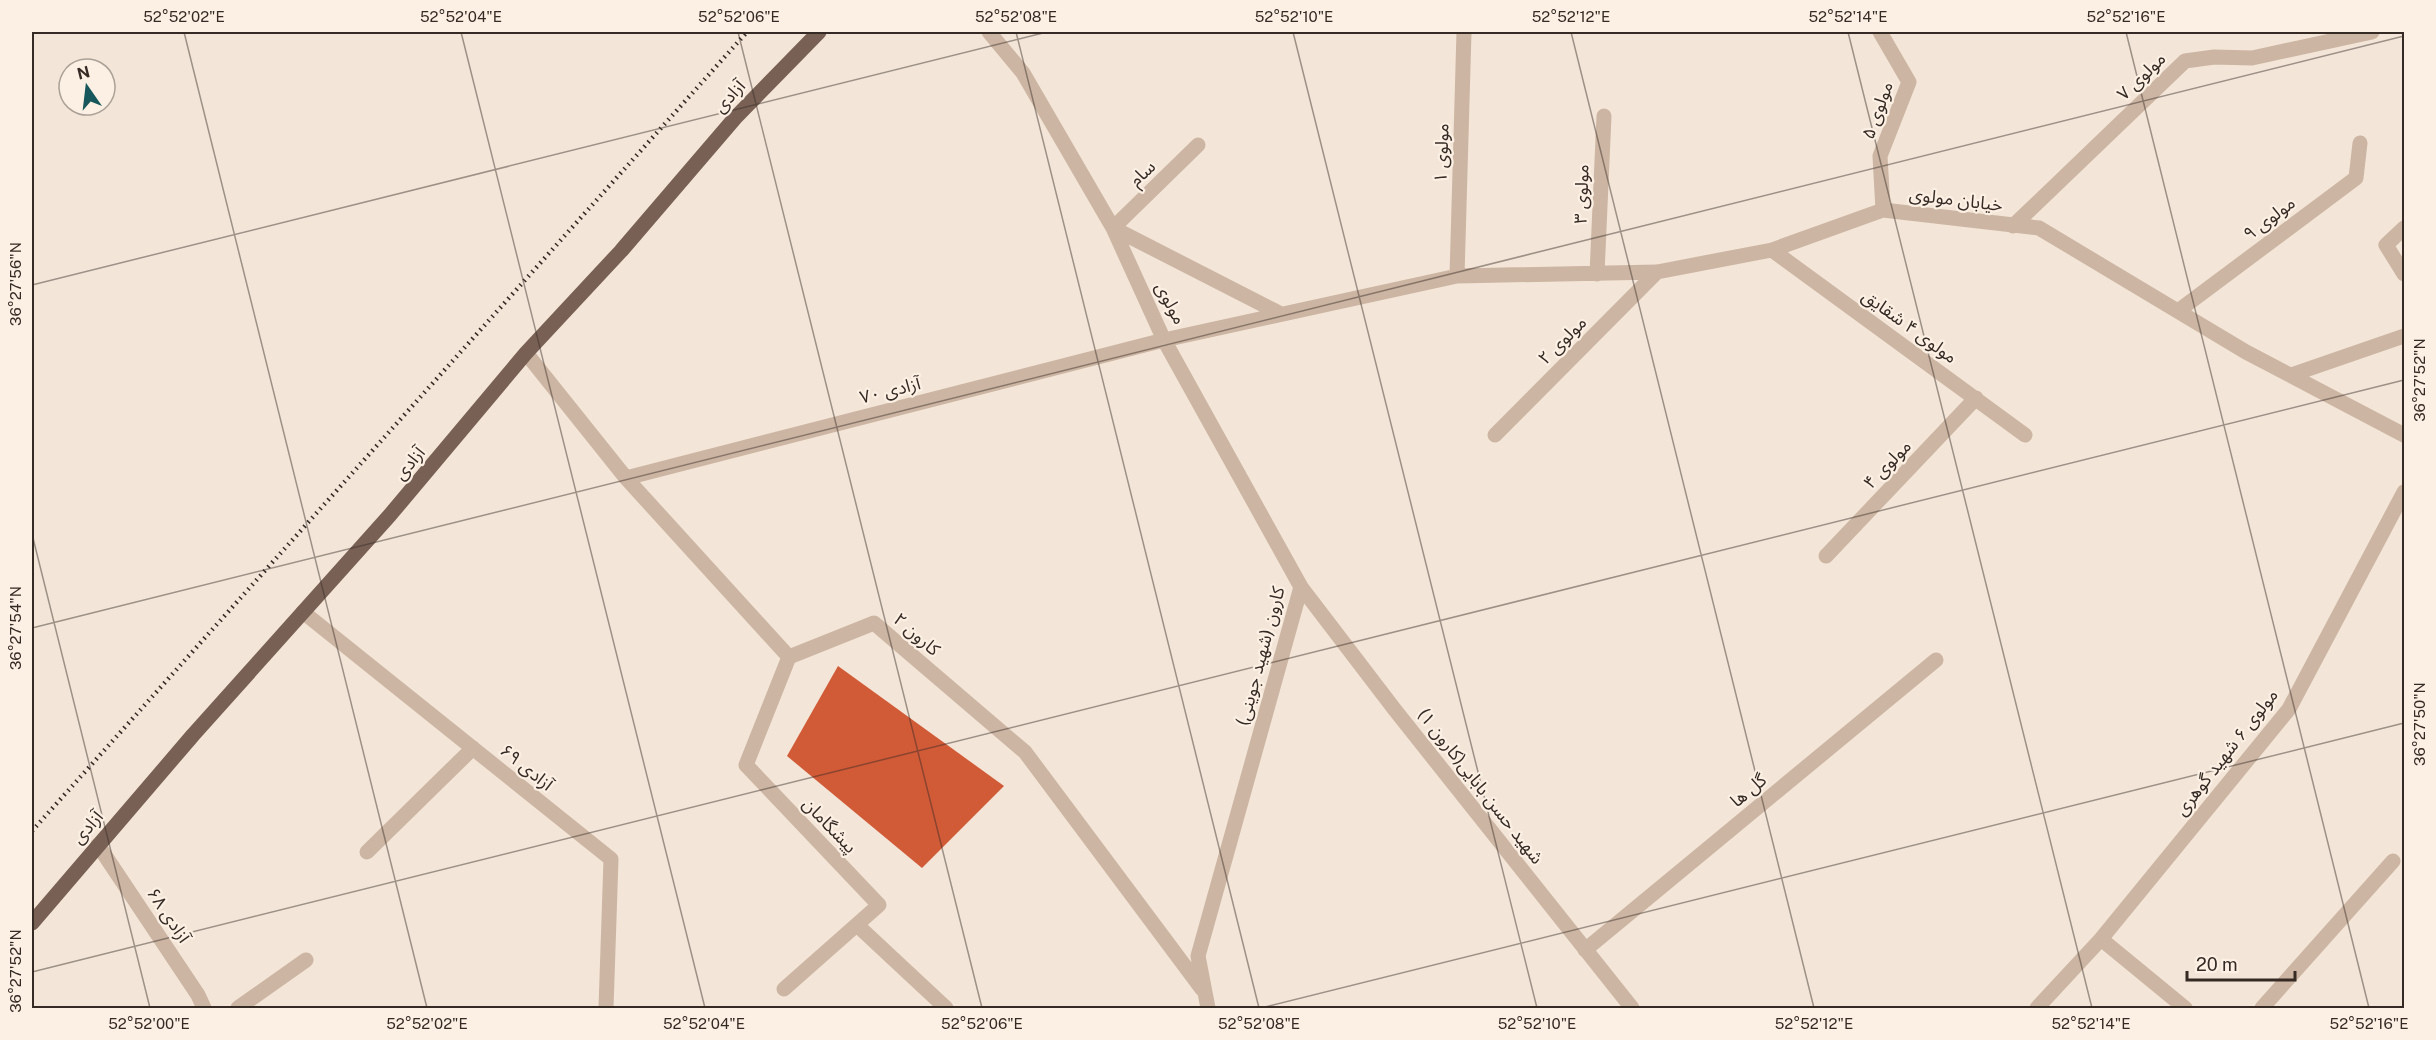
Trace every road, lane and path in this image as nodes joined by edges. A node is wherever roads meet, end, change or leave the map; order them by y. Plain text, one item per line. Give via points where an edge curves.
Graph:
1 (819, 32) edge
2 (989, 32) edge
3 (1464, 32) edge
4 (1880, 32) edge
5 (2372, 32) edge
6 (1604, 116) dead end
7 (2360, 143) dead end
8 (1198, 145) dead end
9 (1883, 210) junction
10 (2013, 226) junction
11 (1113, 228) junction
12 (2404, 228) edge
13 (1772, 250) junction
14 (1657, 272) junction
15 (1597, 274) junction
16 (2404, 274) edge
17 (1457, 276) junction
18 (2178, 311) junction
19 (1281, 314) junction
20 (2404, 336) edge
21 (1164, 340) junction
22 (526, 353) junction
23 (2290, 375) junction
24 (1976, 398) junction
25 (1495, 435) dead end
26 (2025, 435) dead end
27 (2404, 435) edge
28 (626, 478) junction
29 (2404, 492) edge
30 (1826, 556) dead end
31 (1301, 587) junction
32 (303, 612) junction
33 (789, 657) junction
34 (1936, 660) dead end
35 (472, 748) junction
36 (98, 845) junction
37 (367, 852) dead end
38 (2393, 861) dead end
39 (32, 923) edge
40 (857, 925) junction
41 (2101, 939) junction
42 (1586, 950) junction
43 (306, 960) dead end
44 (784, 989) dead end
45 (1207, 1001) edge
46 (204, 1008) edge
47 (238, 1008) edge
48 (606, 1008) edge
49 (946, 1008) edge
50 (1632, 1008) edge
51 (2037, 1008) edge
52 (2185, 1008) edge
53 (2262, 1008) edge

1 - 22 main road, آزادی via 735,118
2 - 11 street, مولوی via 1023,73
3 - 17 street, مولوی ۱
4 - 9 street, مولوی ۵ via 1909,82 1880,156
5 - 10 street, مولوی ۷ via 2252,58 2185,61
6 - 15 street, مولوی ۳
7 - 18 street, مولوی ۹ via 2356,178
8 - 11 street, سام
9 - 10 street, خیابان مولوی
9 - 13 street, خیابان مولوی
10 - 18 street, خیابان مولوی via 2039,228
11 - 19 street
11 - 21 street, مولوی
12 - 16 street via 2386,245
13 - 14 street, خیابان مولوی
13 - 24 street, مولوی ۴ شقایق
14 - 15 street, خیابان مولوی
14 - 25 street, مولوی ۲
15 - 17 street, خیابان مولوی
17 - 19 street, مولوی
18 - 23 street, خیابان مولوی
19 - 21 street, مولوی
20 - 23 street
21 - 28 street, آزادی ۷۰
21 - 31 street, کارون (شهید جوینی)
22 - 28 street
22 - 32 main road, آزادی
23 - 27 street, خیابان مولوی
24 - 26 street, مولوی ۴ شقایق
24 - 30 street, مولوی ۴
28 - 33 street
29 - 41 street, مولوی ۶ شهید گوهری via 2289,709
31 - 42 street, شهید حسن بابایی(کارون ۱)
31 - 45 street, کارون (شهید جوینی) via 1198,956
32 - 35 street, آزادی ۶۹
32 - 36 main road, آزادی
33 - 40 street, پیشگامان via 746,765 879,905
33 - 45 street, کارون ۲ via 874,623 1025,752
34 - 42 street, گل ها
35 - 37 street
35 - 48 street, آزادی ۶۹ via 610,859
36 - 39 main road, آزادی
36 - 46 street, آزادی ۶۸
38 - 53 street
40 - 44 street, پیشگامان
40 - 49 street
41 - 51 street, مولوی ۶ شهید گوهری
41 - 52 street
42 - 50 street, شهید حسن بابایی(کارون ۱)
43 - 47 street

